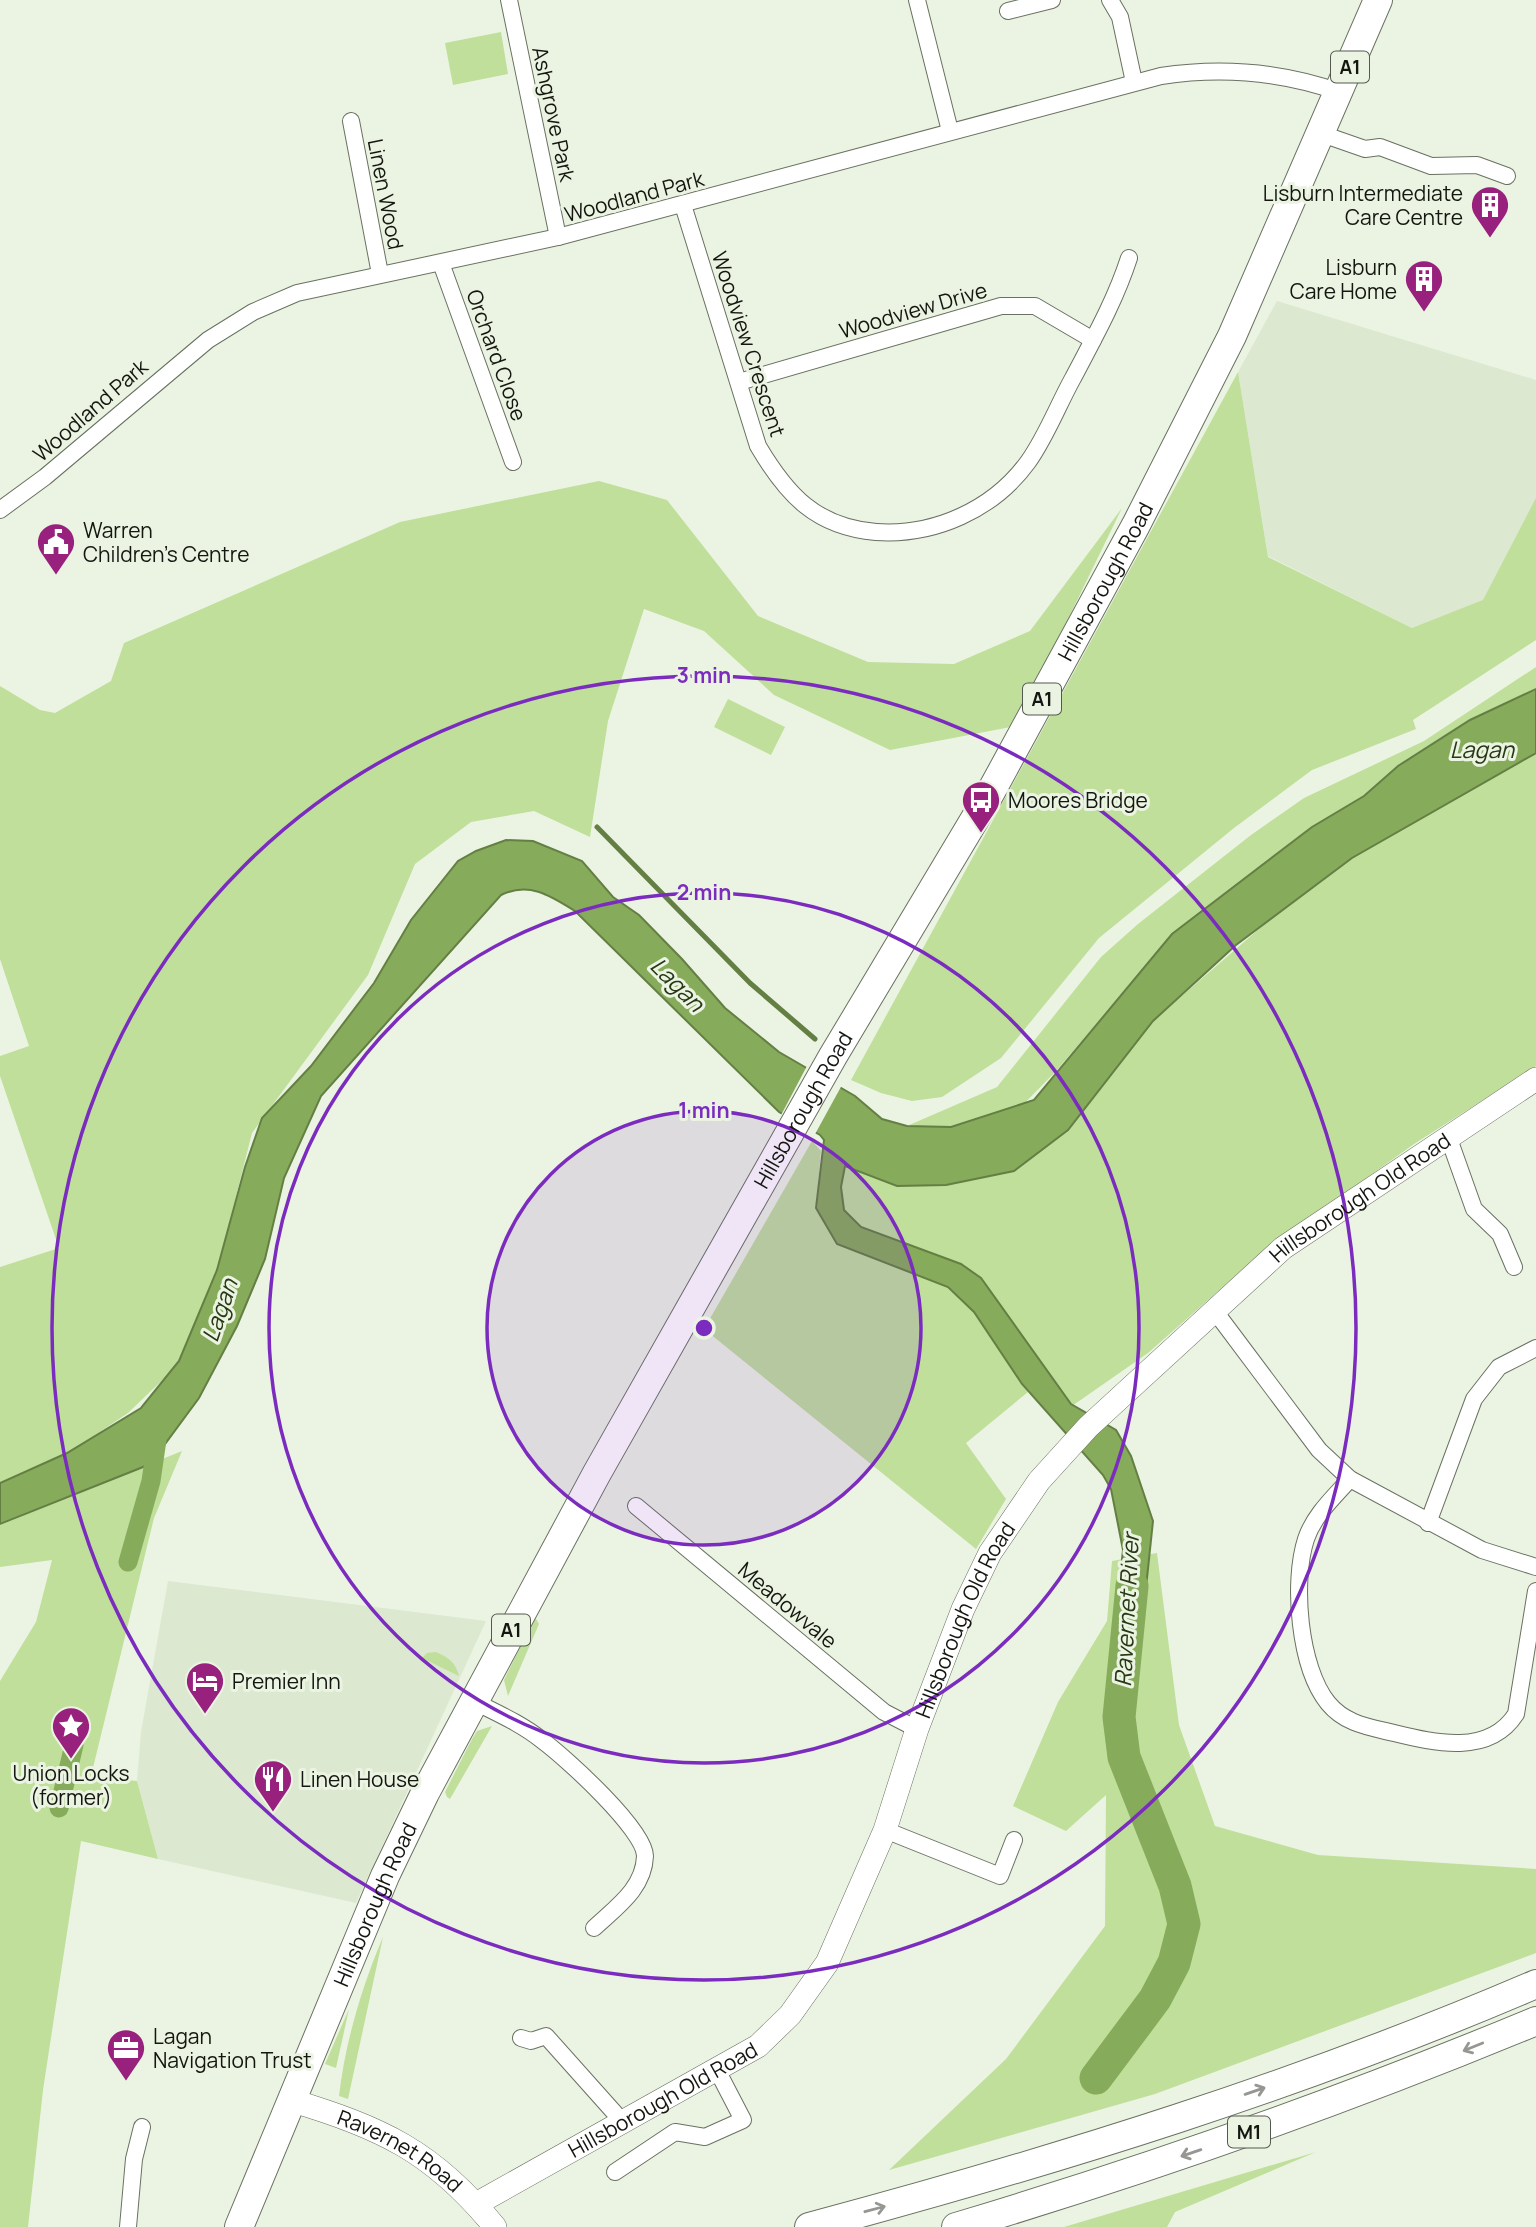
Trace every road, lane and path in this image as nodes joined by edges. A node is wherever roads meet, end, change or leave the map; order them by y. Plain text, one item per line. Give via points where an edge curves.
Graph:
1 (509, 0) edge
2 (917, 0) edge
3 (1052, 0) edge
4 (1110, 0) edge
5 (1378, 0) edge
6 (1008, 11) dead end
7 (1134, 82) junction
8 (1339, 92) junction
9 (351, 121) dead end
10 (950, 131) junction
11 (1322, 134) junction
12 (1507, 176) dead end
13 (683, 205) junction
14 (558, 237) junction
15 (1129, 258) dead end
16 (441, 263) junction
17 (380, 274) junction
18 (1093, 340) junction
19 (739, 382) junction
20 (513, 462) dead end
21 (0, 510) edge
22 (1536, 1079) edge
23 (1448, 1136) junction
24 (1514, 1267) dead end
25 (1214, 1310) junction
26 (1536, 1348) edge
27 (1350, 1479) junction
28 (636, 1506) dead end
29 (1428, 1523) junction
30 (1536, 1567) edge
31 (1536, 1591) edge
32 (473, 1701) junction
33 (917, 1729) junction
34 (885, 1830) junction
35 (1014, 1840) dead end
36 (594, 1928) dead end
37 (1536, 1984) edge
38 (1536, 2021) edge
39 (521, 2038) dead end
40 (717, 2070) junction
41 (290, 2100) junction
42 (621, 2120) junction
43 (142, 2127) dead end
44 (615, 2172) dead end
45 (476, 2204) junction
46 (128, 2227) edge
47 (239, 2227) edge
48 (495, 2227) edge
49 (809, 2227) edge
50 (956, 2227) edge

1 - 14 street, Ashgrove Park
2 - 10 street
3 - 6 street
4 - 7 street via 1120,17
5 - 8 highway, Hillsborough Road / A1
7 - 8 street, Woodland Park via 1218,71 1294,79
7 - 10 street, Woodland Park
8 - 11 highway, Hillsborough Road / A1
9 - 17 street, Linen Wood
10 - 13 street, Woodland Park
11 - 12 street via 1365,149 1380,147 1432,166 1477,165
11 - 32 highway, Hillsborough Road / A1 via 1232,336 1136,525 988,797 847,1032
13 - 14 street, Woodland Park
13 - 19 street, Woodview Crescent
14 - 16 street, Woodland Park
15 - 18 street, Woodview Crescent via 1116,298
16 - 17 street, Woodland Park
16 - 20 street, Orchard Close
17 - 21 street, Woodland Park via 297,293 253,312 208,340
18 - 19 street, Woodview Drive via 1035,306 1001,306
18 - 19 street, Woodview Crescent via 1028,462 1004,488 972,512 942,526 890,533 848,530 799,501 758,446
22 - 23 street, Hillsborough Old Road
23 - 24 street via 1474,1209 1500,1234
23 - 25 street, Hillsborough Old Road via 1283,1248
25 - 27 street via 1319,1450
25 - 33 street, Hillsborough Old Road via 1060,1457 1014,1513 963,1609
26 - 29 street via 1499,1367 1474,1399
27 - 29 street
27 - 31 street via 1317,1517 1306,1539 1300,1623 1313,1681 1329,1704 1350,1722 1436,1743 1465,1744 1507,1727 1516,1714
28 - 33 street, Meadowvale via 884,1712
29 - 30 street via 1482,1550
32 - 36 street via 544,1741 630,1823 645,1854 639,1885
32 - 41 highway, Hillsborough Road / A1 via 385,1876
33 - 34 street, Hillsborough Old Road
34 - 35 street via 1000,1876
34 - 40 street, Hillsborough Old Road via 833,1951 808,1993 758,2046
49 -> 37 highway, M1 via 954,2189 1169,2121 1321,2068
38 -> 50 highway, M1 via 1404,2076 1193,2152
39 - 42 street via 531,2041 545,2029
40 - 42 street, Hillsborough Old Road
40 - 44 street via 743,2120 705,2137 675,2132
41 - 45 street, Ravernet Road via 340,2115 406,2144 436,2165
41 - 47 highway, Hillsborough Road / A1
42 - 45 street, Hillsborough Old Road
43 - 46 street
45 - 48 street, Ravernet Road

